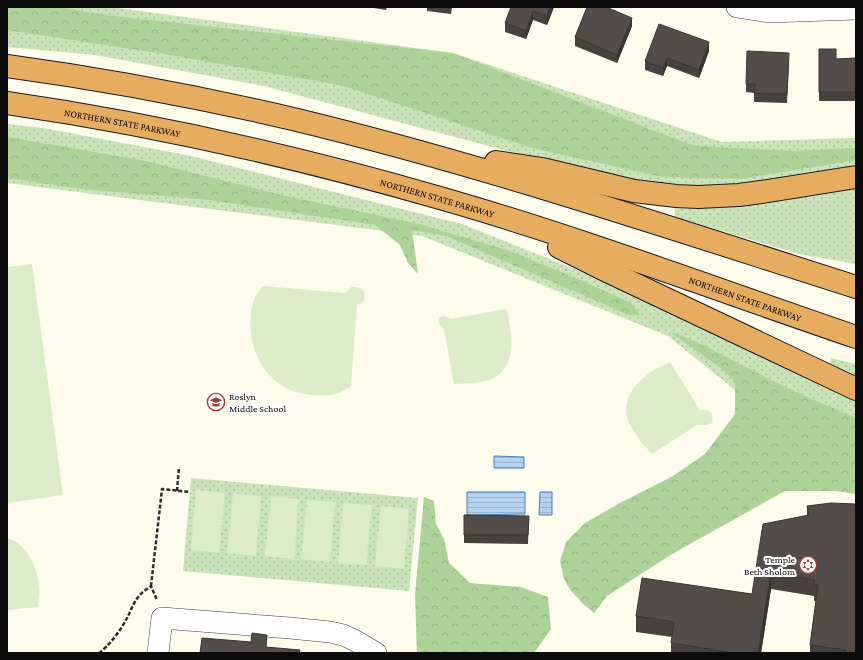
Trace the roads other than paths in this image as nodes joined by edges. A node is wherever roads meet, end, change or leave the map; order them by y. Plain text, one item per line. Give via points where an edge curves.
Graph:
1 (737, 7) edge
2 (816, 9) edge
3 (856, 9) edge
4 (7, 66) edge
5 (7, 103) edge
6 (414, 150) junction
7 (856, 176) edge
8 (497, 215) junction
9 (856, 287) edge
10 (856, 337) edge
11 (856, 389) edge
12 (158, 653) edge
13 (376, 653) edge

1 - 2 street via 769,12
2 - 3 street
4 - 6 highway via 230,105
5 - 8 highway, NORTHERN STATE PARKWAY via 82,115 263,151 395,185
6 - 7 highway via 542,169 634,191 676,196 739,195
6 - 9 highway
8 - 10 highway, NORTHERN STATE PARKWAY
8 - 11 highway via 605,270
12 - 13 street via 162,618 330,632 354,640

